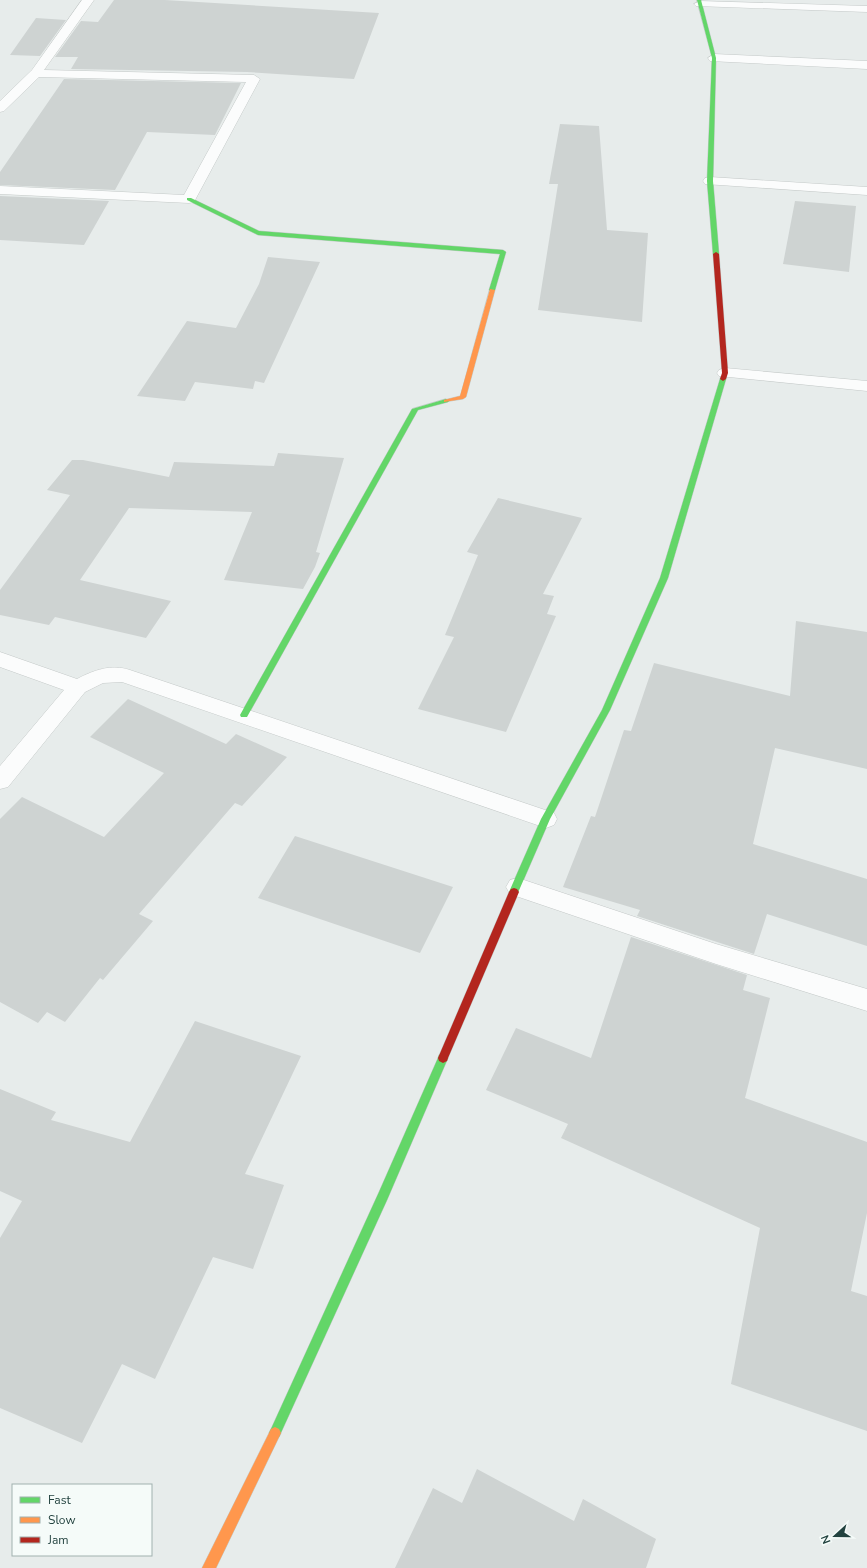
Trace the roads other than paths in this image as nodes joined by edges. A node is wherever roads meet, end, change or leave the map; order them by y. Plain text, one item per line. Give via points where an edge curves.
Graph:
1 (88, 0) edge
2 (700, 2) edge
3 (867, 9) edge
4 (714, 58) junction
5 (867, 65) edge
6 (36, 73) junction
7 (0, 108) edge
8 (710, 181) junction
9 (0, 190) edge
10 (867, 192) edge
11 (189, 199) junction
12 (725, 373) junction
13 (867, 386) edge
14 (0, 659) edge
15 (78, 687) junction
16 (244, 715) junction
17 (0, 781) edge
18 (546, 819) junction
19 (518, 887) junction
20 (867, 1000) edge
21 (209, 1568) edge

1 - 6 street
2 - 3 street
2 - 4 street
4 - 5 street
4 - 8 street
6 - 7 street
6 - 11 street via 254,79
8 - 10 street
8 - 12 street
9 - 11 street
11 - 16 street via 258,233 503,252 463,397 415,409
12 - 13 street
12 - 18 street via 664,578 606,710
14 - 15 street
15 - 16 street via 100,676 123,675
15 - 17 street
16 - 18 street
18 - 19 street
19 - 20 street via 716,954
19 - 21 street via 278,1426

